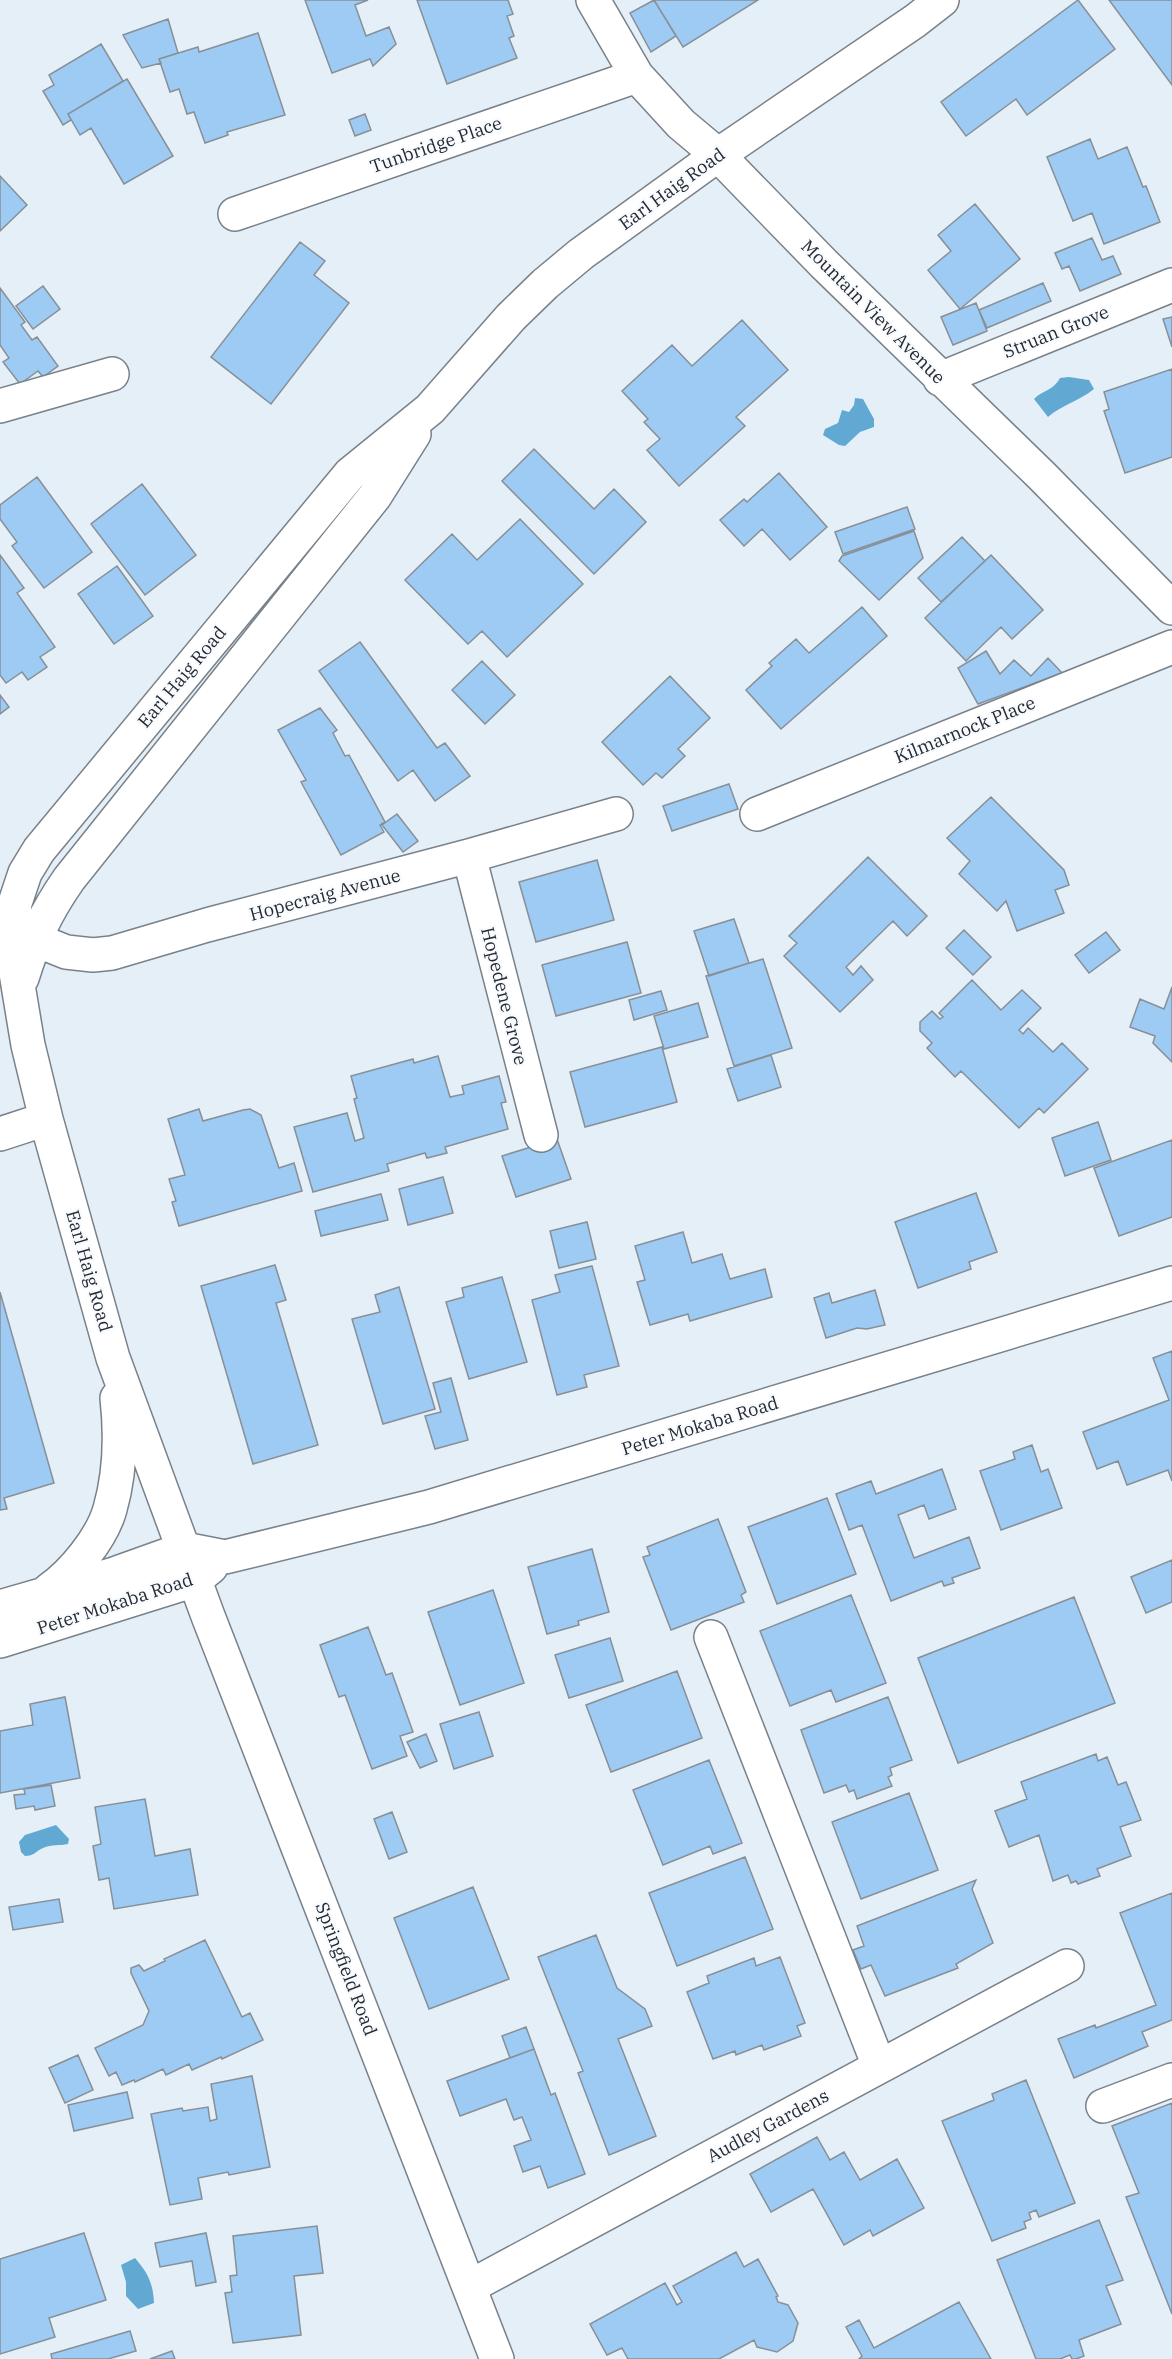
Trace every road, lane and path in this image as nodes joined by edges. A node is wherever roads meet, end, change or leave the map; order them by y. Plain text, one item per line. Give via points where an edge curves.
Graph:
1 (593, 0) edge
2 (942, 0) edge
3 (637, 76) junction
4 (718, 155) junction
5 (235, 214) dead end
6 (1172, 285) edge
7 (112, 374) dead end
8 (940, 379) junction
9 (0, 406) edge
10 (1172, 608) edge
11 (1172, 646) edge
12 (757, 813) dead end
13 (616, 814) dead end
14 (469, 856) junction
15 (15, 929) edge
16 (46, 1119) junction
17 (0, 1134) edge
18 (541, 1135) dead end
19 (1172, 1283) edge
20 (113, 1358) junction
21 (184, 1549) junction
22 (225, 1557) junction
23 (195, 1580) junction
24 (40, 1596) junction
25 (0, 1607) edge
26 (711, 1637) dead end
27 (0, 1641) edge
28 (1067, 1966) dead end
29 (879, 2066) junction
30 (1172, 2080) edge
31 (1103, 2106) dead end
32 (469, 2287) junction
33 (497, 2359) edge

1 - 3 street, Mountain View Avenue
2 - 4 street, Earl Haig Road
3 - 4 street, Mountain View Avenue via 681,124
3 - 5 street, Tunbridge Place
4 - 8 street, Mountain View Avenue
4 - 15 street, Earl Haig Road via 581,254 511,317 430,409 375,496 47,911
6 - 8 street, Struan Grove
7 - 9 street
8 - 10 street, Mountain View Avenue
11 - 12 street, Kilmarnock Place
13 - 14 street, Hopecraig Avenue
14 - 15 street, Hopecraig Avenue via 112,953 66,952
14 - 18 street, Hopedene Grove
15 - 16 street, Earl Haig Road via 28,1045
16 - 17 street
16 - 20 street, Earl Haig Road
19 - 22 street, Peter Mokaba Road via 429,1507
20 - 21 street, Earl Haig Road
20 - 24 street via 120,1430 110,1510 81,1561
21 - 22 street, Peter Mokaba Road
21 - 23 street, Springfield Road
21 - 24 street, Peter Mokaba Road
22 - 23 street, Peter Mokaba Road
23 - 27 street, Peter Mokaba Road
23 - 32 street, Springfield Road
24 - 25 street, Peter Mokaba Road
26 - 29 street
28 - 29 street, Audley Gardens
29 - 32 street, Audley Gardens
30 - 31 street
32 - 33 street, Springfield Road

